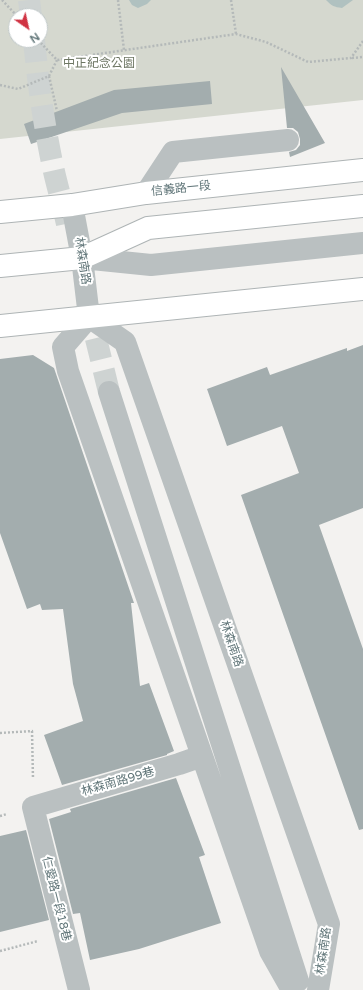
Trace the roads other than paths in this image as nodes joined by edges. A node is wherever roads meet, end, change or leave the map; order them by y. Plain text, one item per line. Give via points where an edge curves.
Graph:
1 (288, 140) dead end
2 (363, 170) edge
3 (146, 193) junction
4 (72, 205) junction
5 (363, 206) edge
6 (0, 212) edge
7 (363, 243) edge
8 (82, 258) junction
9 (0, 266) edge
10 (363, 289) edge
11 (90, 317) junction
12 (0, 326) edge
13 (109, 392) tunnel mouth
14 (202, 756) junction
15 (33, 807) joint
16 (79, 990) edge
17 (292, 990) edge
18 (301, 990) edge
19 (318, 990) edge

1 - 3 street via 174,152
2 - 3 main road, 信義路一段
3 - 4 main road, 信義路一段
4 - 6 main road, 信義路一段
4 - 8 street, 林森南路
5 - 8 main road via 148,228
7 - 8 street via 151,265
8 - 9 main road
8 - 11 street, 林森南路
10 - 11 main road
11 - 12 main road
11 - 14 street via 63,347 68,371
11 - 19 street, 林森南路 via 125,342 329,924
13 - 18 street, 林森南路
14 - 15 street, 林森南路99巷
14 - 17 street via 270,951
15 - 16 street, 仁愛路一段18巷

